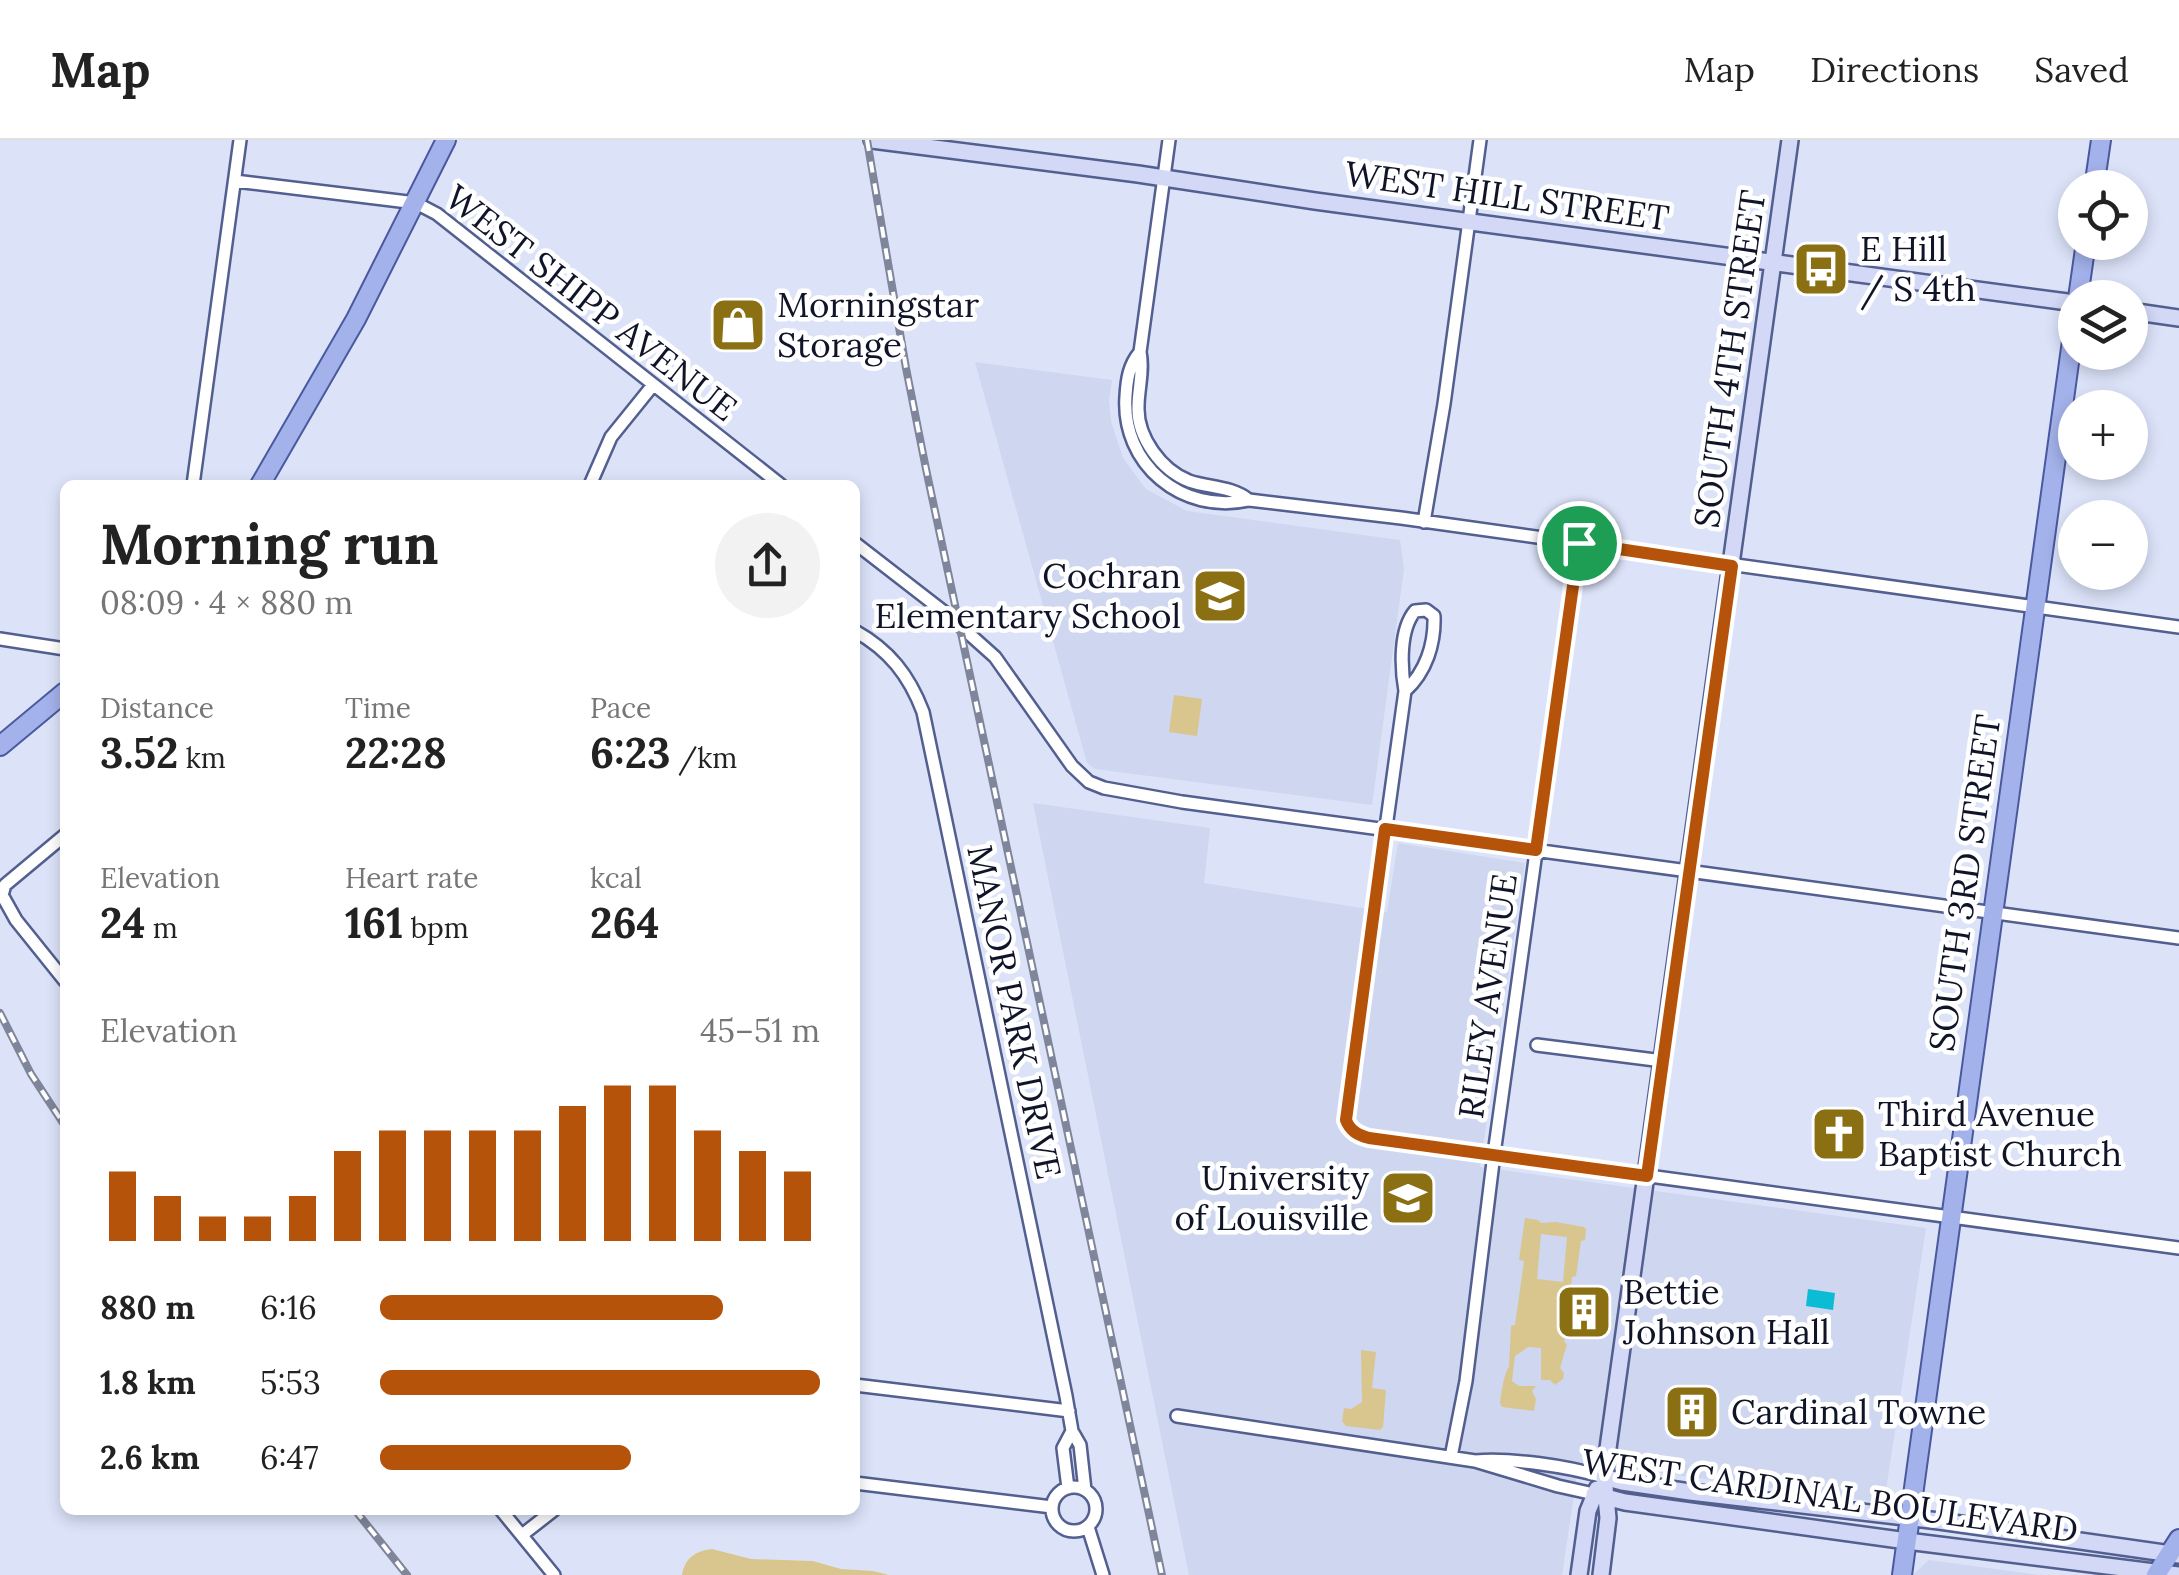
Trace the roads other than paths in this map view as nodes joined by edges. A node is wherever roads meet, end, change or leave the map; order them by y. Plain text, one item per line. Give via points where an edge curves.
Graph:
1 (240, 140) edge
2 (446, 140) edge
3 (872, 140) edge
4 (1169, 140) edge
5 (1480, 140) edge
6 (1790, 140) edge
7 (2100, 140) edge
8 (2096, 170) edge
9 (1164, 179) junction
10 (235, 181) junction
11 (416, 203) junction
12 (1469, 220) junction
13 (1774, 262) junction
14 (2058, 298) edge
15 (2148, 314) edge
16 (2179, 318) edge
17 (2068, 370) edge
18 (653, 385) junction
19 (194, 480) edge
20 (263, 480) edge
21 (592, 480) edge
22 (774, 480) edge
23 (1424, 522) junction
24 (1579, 543) junction
25 (860, 547) edge
26 (1732, 566) junction
27 (2036, 608) junction
28 (2179, 627) edge
29 (860, 634) edge
30 (0, 639) edge
31 (60, 647) edge
32 (1405, 691) junction
33 (60, 696) edge
34 (0, 746) edge
35 (1385, 829) junction
36 (60, 838) edge
37 (1536, 850) junction
38 (1690, 872) junction
39 (1994, 913) junction
40 (2179, 938) edge
41 (60, 975) edge
42 (1537, 1045) dead end
43 (1663, 1060) junction
44 (1494, 1154) junction
45 (1647, 1176) junction
46 (1952, 1217) junction
47 (2179, 1248) edge
48 (860, 1386) edge
49 (1069, 1411) junction
50 (1176, 1416) dead end
51 (1072, 1431) junction
52 (1451, 1457) junction
53 (1474, 1461) junction
54 (1604, 1476) junction
55 (860, 1484) edge
56 (1068, 1488) junction
57 (1085, 1490) junction
58 (1600, 1496) junction
59 (1052, 1506) junction
60 (505, 1515) edge
61 (548, 1515) edge
62 (1910, 1518) junction
63 (1088, 1527) junction
64 (522, 1535) junction
65 (1907, 1541) junction
66 (2176, 1549) edge
67 (2157, 1574) edge
68 (554, 1575) edge
69 (1103, 1575) edge
70 (1579, 1575) edge
71 (1600, 1575) edge
72 (1902, 1575) edge
73 (2179, 1575) edge

1 - 10 street
2 - 11 main road
3 - 9 main road, WEST HILL STREET
4 - 9 street
5 - 12 street
6 - 13 main road, SOUTH 4TH STREET
7 - 8 main road
9 - 12 main road, WEST HILL STREET
9 - 23 street via 1140,352 1130,364 1125,409 1142,460 1158,478 1212,500
10 - 11 street, WEST SHIPP AVENUE
10 - 19 street
11 - 18 street, WEST SHIPP AVENUE
11 - 20 main road
12 - 13 main road, WEST HILL STREET
12 - 23 street
13 - 14 main road, WEST HILL STREET
13 - 26 main road, SOUTH 4TH STREET
15 - 16 main road
17 - 27 main road, SOUTH 3RD STREET
18 - 21 street via 611,436
18 - 22 street, WEST SHIPP AVENUE
23 - 24 street
24 - 26 street
24 - 37 street, RILEY AVENUE
25 - 35 street via 995,657 1072,766 1096,786
26 - 27 street
26 - 38 main road, SOUTH 4TH STREET
27 - 28 street
27 - 39 main road, SOUTH 3RD STREET
29 - 49 street, MANOR PARK DRIVE via 900,668 923,712
30 - 31 street
32 - 32 street via 1408,622 1426,610 1434,616 1431,644 1418,680
32 - 35 street
33 - 34 main road
35 - 37 street
35 - 44 street via 1348,1124 1369,1138
36 - 41 street via 5,885 2,896
37 - 38 street
37 - 44 street, RILEY AVENUE
38 - 39 street
38 - 43 main road, SOUTH 4TH STREET
39 - 40 street
39 - 46 main road, SOUTH 3RD STREET
42 - 43 street
43 - 45 main road, SOUTH 4TH STREET
44 - 45 street
44 - 52 street, RILEY AVENUE
45 - 46 street
45 - 54 main road, SOUTH 4TH STREET
46 - 47 street
46 - 62 main road, SOUTH 3RD STREET
48 - 49 street
49 - 51 street, MANOR PARK DRIVE
50 - 52 street, WEST CARDINAL BOULEVARD
51 - 56 street, MANOR PARK DRIVE via 1062,1448
51 - 57 street, MANOR PARK DRIVE
52 - 53 street, WEST CARDINAL BOULEVARD
53 - 54 street, WEST CARDINAL BOULEVARD
53 - 58 street, WEST CARDINAL BOULEVARD
54 - 58 main road, SOUTH 4TH STREET
54 - 62 main road, WEST CARDINAL BOULEVARD
55 - 59 street
56 - 57 street
56 - 59 street
57 - 63 street, MANOR PARK DRIVE via 1096,1503
58 - 65 main road, WEST CARDINAL BOULEVARD
58 - 70 main road, SOUTH 4TH STREET via 1588,1511
58 - 71 main road, SOUTH 4TH STREET via 1607,1529
59 - 63 street via 1064,1529
60 - 64 street
61 - 64 street
62 - 65 main road, SOUTH 3RD STREET
62 - 66 main road, WEST CARDINAL BOULEVARD
63 - 69 street, MANOR PARK DRIVE
64 - 68 street
65 - 67 main road, WEST CARDINAL BOULEVARD
65 - 72 main road, SOUTH 3RD STREET
66 - 67 main road
67 - 73 main road, WEST CARDINAL BOULEVARD

